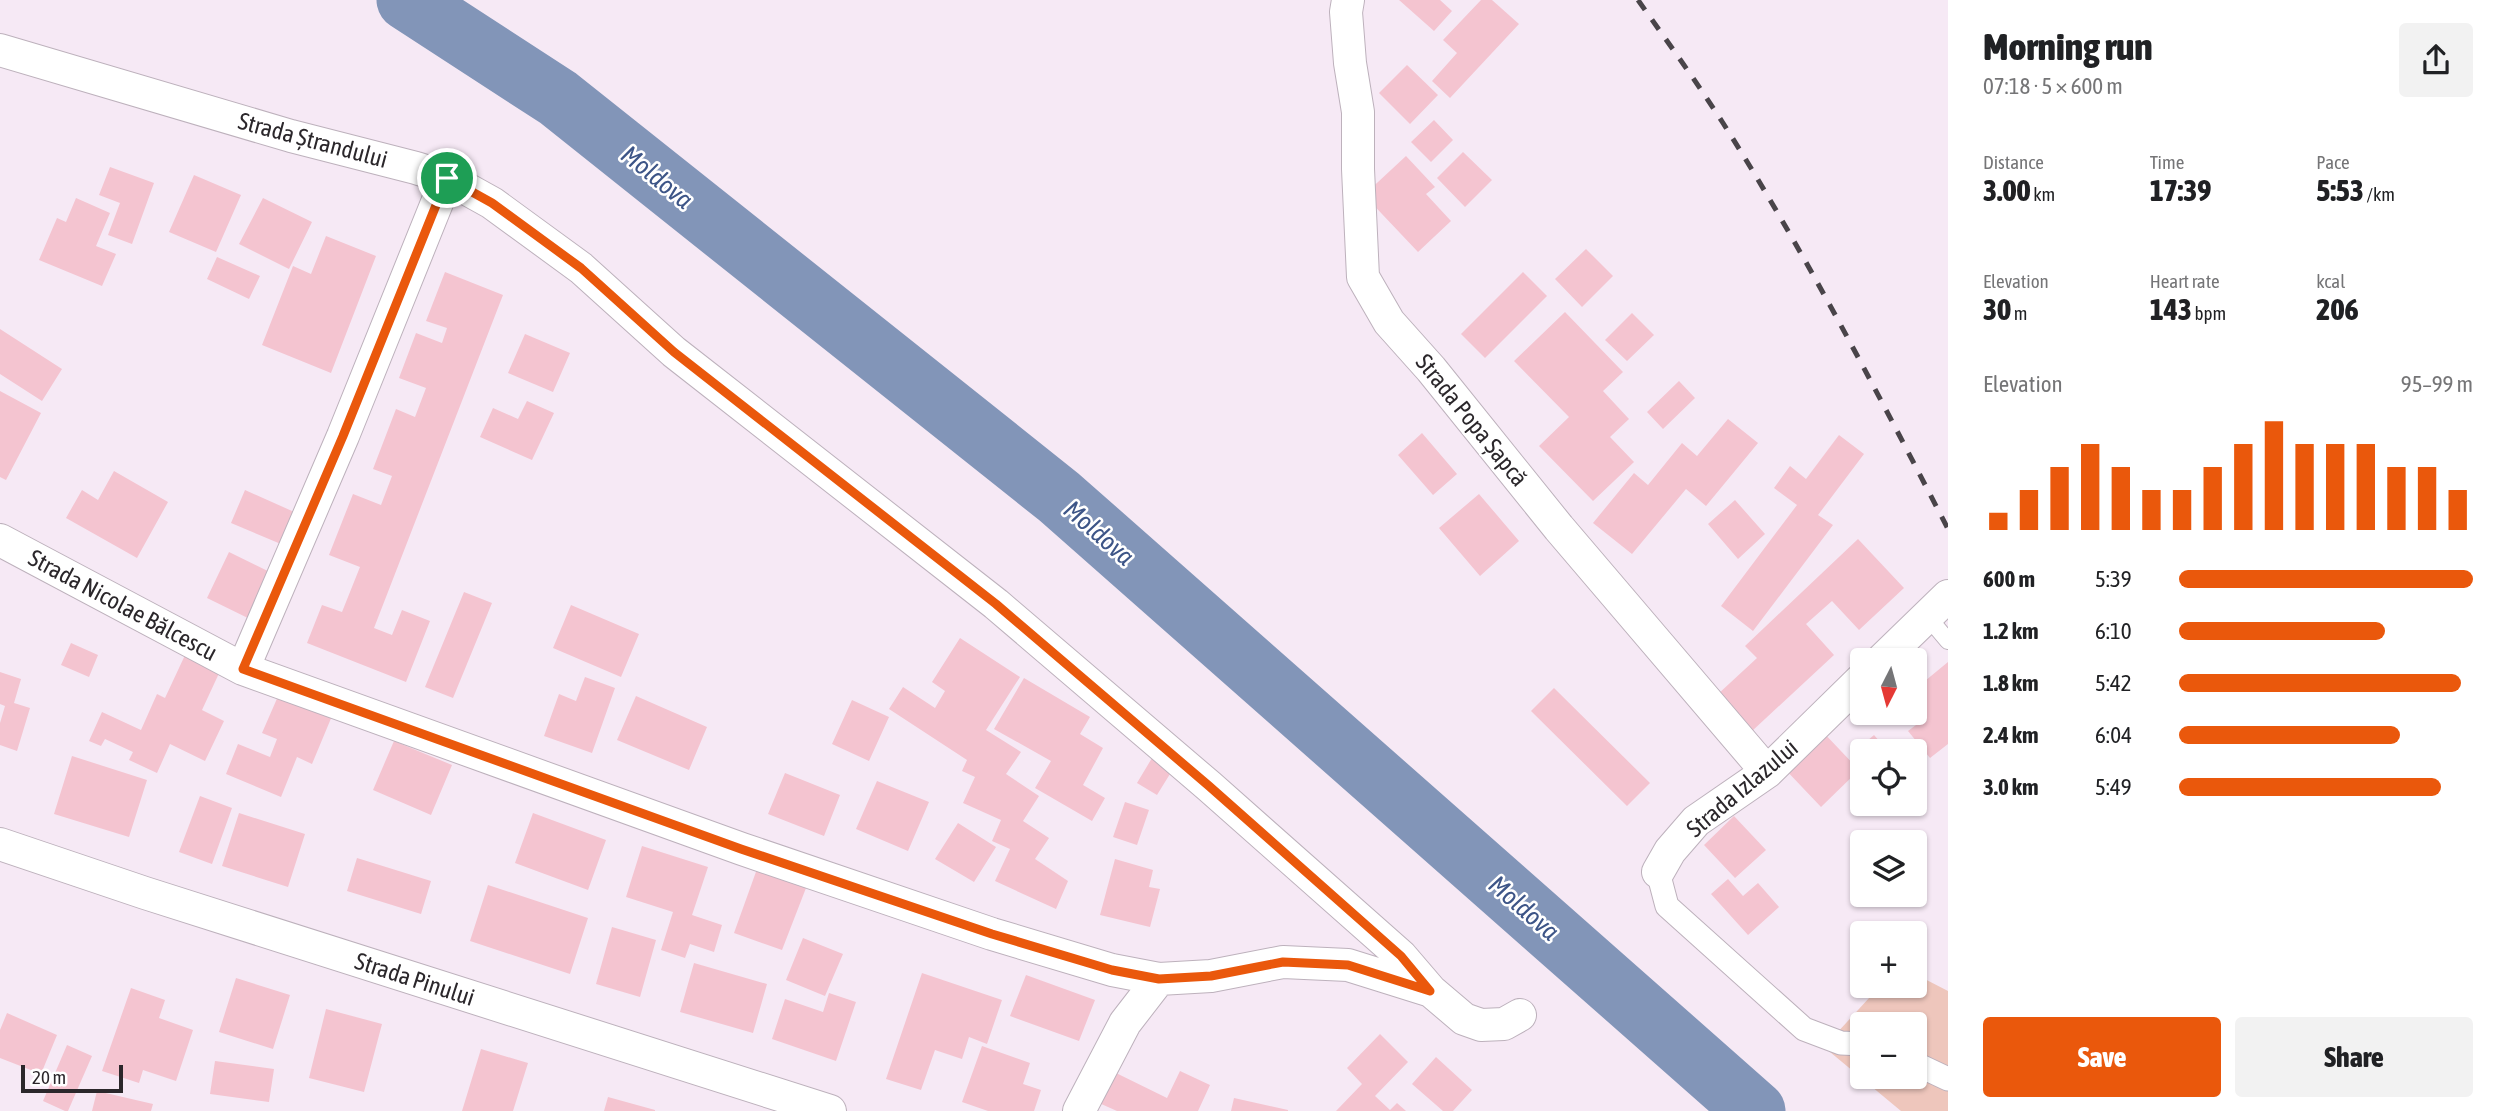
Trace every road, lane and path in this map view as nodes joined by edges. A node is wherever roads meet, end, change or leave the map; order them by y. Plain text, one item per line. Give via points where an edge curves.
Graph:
1 (1348, 0) edge
2 (0, 50) edge
3 (447, 178) junction
4 (0, 540) edge
5 (1937, 606) edge
6 (1948, 641) edge
7 (1894, 648) edge
8 (243, 669) junction
9 (1850, 691) edge
10 (1767, 772) junction
11 (0, 844) edge
12 (1658, 872) joint
13 (1159, 979) junction
14 (1430, 991) junction
15 (1520, 1016) dead end
16 (1850, 1043) edge
17 (1927, 1069) edge
18 (1948, 1079) edge
19 (830, 1111) edge
20 (1079, 1111) edge

1 - 10 street, Strada Popa Șapcă via 1350,63 1359,112 1363,277 1389,322
2 - 3 street, Strada Ștrandului
3 - 8 street
3 - 14 street, Strada Ștrandului via 492,203 581,268 674,352 996,604 1401,956
4 - 8 street, Strada Nicolae Bălcescu
5 - 6 lane
5 - 7 street
8 - 13 street, Strada Nicolae Bălcescu via 741,849 979,929 1112,970
9 - 10 street, Strada Izlazului
10 - 12 street, Strada Izlazului via 1696,821
11 - 19 street, Strada Pinului
12 - 16 street via 1667,906 1804,1029
13 - 14 street, Strada Nicolae Bălcescu via 1211,976 1283,962 1348,965
13 - 20 street via 1125,1023
14 - 15 street, Strada Nicolae Bălcescu via 1464,1019 1481,1025 1504,1024
17 - 18 street

